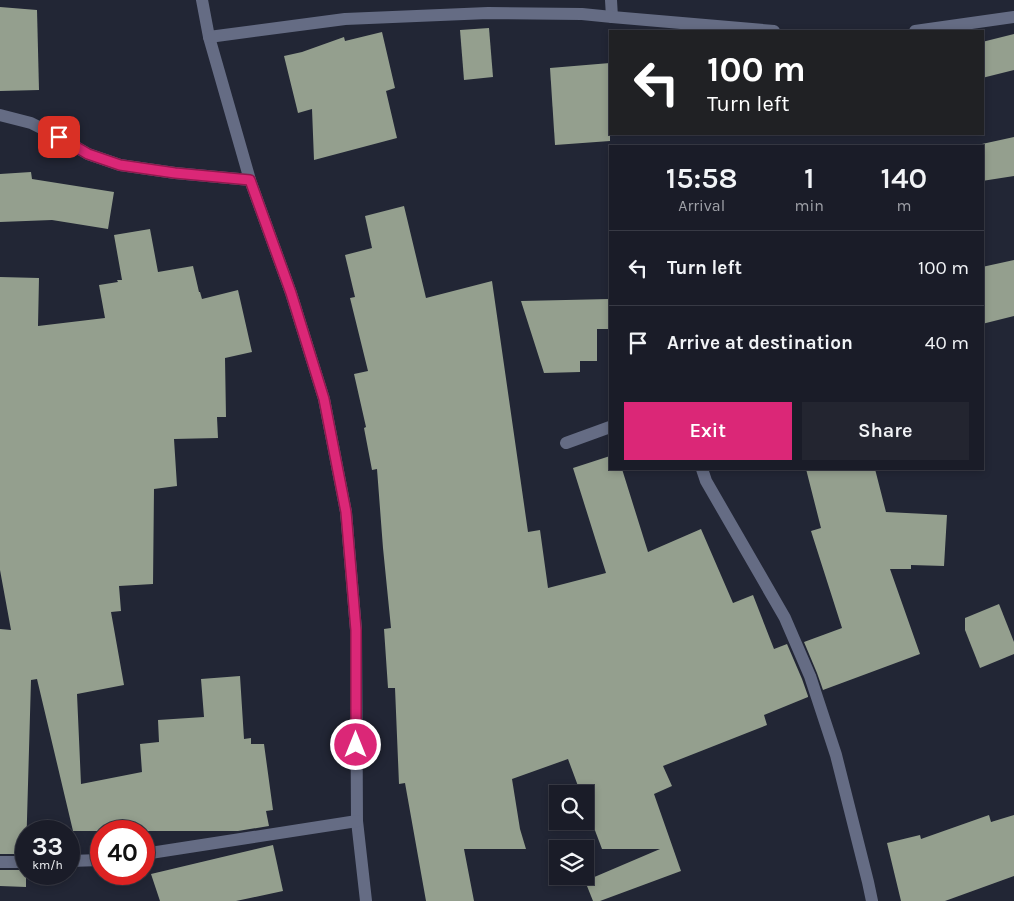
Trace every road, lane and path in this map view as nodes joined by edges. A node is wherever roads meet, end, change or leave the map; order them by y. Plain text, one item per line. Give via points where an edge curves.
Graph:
1 (202, 0) edge
2 (611, 0) edge
3 (612, 17) junction
4 (1014, 17) edge
5 (762, 30) edge
6 (922, 30) edge
7 (209, 37) junction
8 (0, 115) edge
9 (250, 180) junction
10 (609, 427) edge
11 (566, 443) dead end
12 (702, 470) edge
13 (356, 821) junction
14 (155, 852) edge
15 (0, 862) edge
16 (15, 862) edge
17 (366, 901) edge
18 (872, 901) edge

1 - 7 street
2 - 3 street
3 - 5 street
3 - 7 street via 488,13 345,18
4 - 6 street
7 - 9 street
8 - 9 street via 31,123 88,154 120,165
9 - 13 street via 291,293 324,399 346,512 356,630
10 - 11 street
12 - 18 street via 785,618 810,676 836,755
13 - 14 street
13 - 17 street
15 - 16 street

